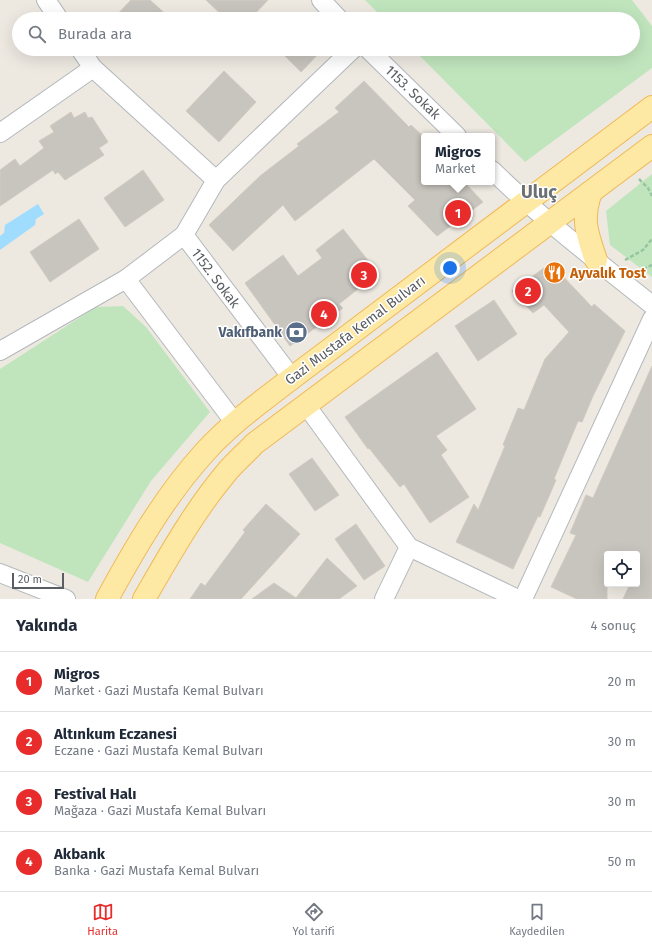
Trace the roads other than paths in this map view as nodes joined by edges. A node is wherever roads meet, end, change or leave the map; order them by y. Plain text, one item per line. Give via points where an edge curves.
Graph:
1 (46, 0) edge
2 (321, 0) edge
3 (54, 12) edge
4 (332, 12) edge
5 (85, 56) edge
6 (346, 56) edge
7 (375, 56) edge
8 (93, 68) junction
9 (652, 107) edge
10 (0, 132) edge
11 (454, 133) edge
12 (652, 146) edge
13 (495, 173) edge
14 (216, 180) junction
15 (591, 192) junction
16 (525, 201) junction
17 (550, 223) junction
18 (184, 235) junction
19 (596, 260) junction
20 (126, 279) junction
21 (652, 305) edge
22 (652, 319) edge
23 (0, 351) edge
24 (292, 378) junction
25 (306, 405) junction
26 (235, 423) junction
27 (409, 547) junction
28 (0, 573) edge
29 (66, 599) edge
30 (107, 599) edge
31 (144, 599) edge
32 (384, 599) edge
33 (518, 599) edge
34 (523, 599) edge

1 - 3 street
2 - 4 street
5 - 8 street
6 - 14 street
7 - 11 street, 1153. Sokak
8 - 10 street
8 - 14 street
9 - 16 main road, Gazi Mustafa Kemal Bulvarı
12 - 15 main road
13 - 16 street
14 - 18 street
15 - 17 main road
15 - 19 main road via 585,218
16 - 17 street
16 - 24 main road, Gazi Mustafa Kemal Bulvarı
17 - 19 street
17 - 25 main road
18 - 20 street
18 - 24 street, 1152. Sokak
19 - 21 street
20 - 23 street
20 - 26 street
22 - 34 street
24 - 26 main road, Gazi Mustafa Kemal Bulvarı
25 - 27 street
25 - 31 main road via 254,444 227,472 204,501
26 - 30 main road, Gazi Mustafa Kemal Bulvarı via 179,482 134,551
27 - 32 street
27 - 33 street
28 - 29 street

